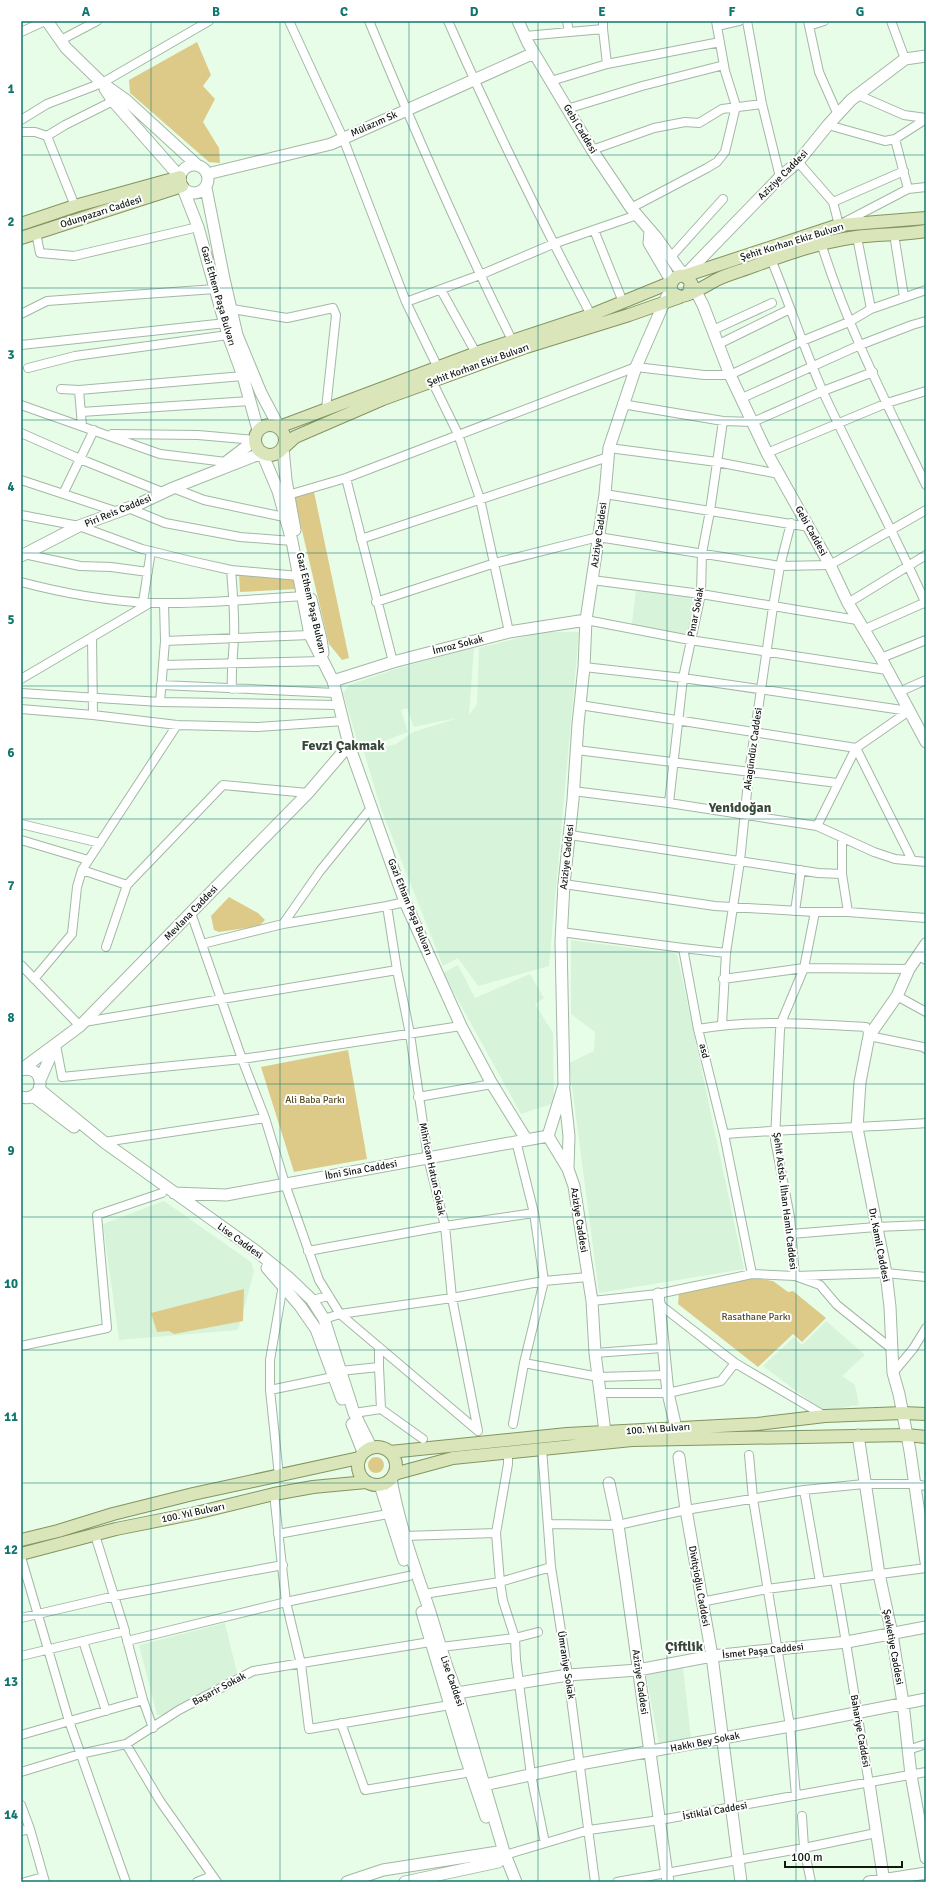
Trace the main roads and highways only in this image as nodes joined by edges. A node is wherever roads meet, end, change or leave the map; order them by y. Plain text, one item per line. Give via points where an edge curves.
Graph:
1 (46, 21) edge
2 (518, 21) edge
3 (534, 53) junction
4 (926, 56) edge
5 (102, 83) junction
6 (197, 165) junction
7 (207, 174) junction
8 (181, 182) junction
9 (206, 188) junction
10 (926, 218) edge
11 (21, 224) edge
12 (650, 231) junction
13 (926, 231) edge
14 (21, 238) edge
15 (671, 284) junction
16 (688, 289) junction
17 (665, 303) junction
18 (279, 427) junction
19 (256, 435) junction
20 (283, 448) junction
21 (262, 453) junction
22 (217, 470) junction
23 (23, 555) edge
24 (586, 620) junction
25 (324, 661) junction
26 (333, 681) junction
27 (926, 742) edge
28 (349, 744) junction
29 (926, 944) edge
30 (922, 958) edge
31 (56, 1045) junction
32 (21, 1069) edge
33 (564, 1085) junction
34 (37, 1088) junction
35 (21, 1097) edge
36 (548, 1136) junction
37 (521, 1140) junction
38 (568, 1169) junction
39 (168, 1193) junction
40 (659, 1299) road end
41 (337, 1374) junction
42 (903, 1413) junction
43 (926, 1414) edge
44 (676, 1428) junction
45 (605, 1432) junction
46 (858, 1435) junction
47 (907, 1435) junction
48 (926, 1437) edge
49 (364, 1452) junction
50 (390, 1452) junction
51 (679, 1457) dead end
52 (392, 1476) junction
53 (366, 1482) junction
54 (609, 1483) dead end
55 (380, 1485) junction
56 (22, 1539) edge
57 (21, 1554) edge
58 (926, 1562) edge
59 (926, 1628) edge
60 (892, 1634) junction
61 (435, 1645) junction
62 (712, 1656) junction
63 (638, 1670) junction
64 (457, 1693) junction
65 (926, 1699) edge
66 (903, 1703) junction
67 (722, 1738) junction
68 (651, 1752) junction
69 (869, 1783) road end
70 (484, 1785) junction
71 (501, 1856) junction
72 (926, 1858) edge
73 (926, 1873) edge
74 (667, 1878) edge
75 (884, 1881) edge
76 (347, 1882) edge
77 (405, 1882) edge
78 (508, 1882) edge
79 (516, 1882) edge
80 (741, 1882) edge
81 (869, 1882) edge

1 - 5 main road, Gazi Ethem Paşa Bulvarı via 66,48
2 - 3 main road, Gebi Caddesi
3 - 7 main road, Mülazım Sk via 330,144
3 - 12 main road, Gebi Caddesi via 592,150
4 - 16 main road, Aziziye Caddesi via 905,59 858,95 828,125 798,162 780,177
5 - 6 main road, Gazi Ethem Paşa Bulvarı via 126,100
5 - 8 main road, Gazi Ethem Paşa Bulvarı via 113,101
6 - 7 main road
6 - 8 main road via 188,166 181,173
7 - 9 main road
8 - 9 main road via 189,193 193,194
8 - 11 main road, Odunpazarı Caddesi via 75,206
8 - 14 main road, Odunpazarı Caddesi
8 - 19 main road, Gazi Ethem Paşa Bulvarı via 198,227 228,335 243,376
9 - 18 main road, Gazi Ethem Paşa Bulvarı via 237,335 261,393
10 - 16 main road, Şehit Korhan Ekiz Bulvarı via 839,225
12 - 15 main road, Gebi Caddesi via 650,243
12 - 16 main road, Gebi Caddesi
13 - 16 main road, Şehit Korhan Ekiz Bulvarı via 821,243
15 - 16 main road via 674,294
15 - 16 main road, Şehit Korhan Ekiz Bulvarı via 677,277
15 - 17 main road, Aziziye Caddesi
15 - 18 main road, Şehit Korhan Ekiz Bulvarı via 591,315 476,353
16 - 17 main road, Şehit Korhan Ekiz Bulvarı
16 - 27 main road, Gebi Caddesi via 704,305 730,375 767,453
17 - 20 main road, Şehit Korhan Ekiz Bulvarı via 526,347 383,399 295,437
17 - 24 main road, Aziziye Caddesi via 636,367 608,452 605,494
18 - 19 main road via 270,424
18 - 20 main road via 286,439
19 - 21 main road via 258,449
19 - 22 main road, Piri Reis Caddesi
20 - 21 main road via 276,454
20 - 25 main road, Gazi Ethem Paşa Bulvarı via 288,495
21 - 22 main road, Piri Reis Caddesi
21 - 25 main road, Gazi Ethem Paşa Bulvarı via 278,491 292,541 310,635
22 - 23 main road, Piri Reis Caddesi via 139,504 79,526
24 - 26 main road, İmroz Sokak via 509,632 393,662
24 - 33 main road, Aziziye Caddesi via 561,932
25 - 26 main road, Gazi Etham Paşa Bulvarı
26 - 28 main road, Gazi Etham Paşa Bulvarı
28 - 31 main road, Mevlana Caddesi via 308,793 82,1024
28 - 37 main road, Gazi Etham Paşa Bulvarı via 405,902 461,1026
29 - 30 main road, Dr. Kamil Caddesi
30 - 42 main road, Dr. Kamil Caddesi via 910,969 897,996 869,1036 860,1082 857,1128 886,1274 893,1372
31 - 32 main road, Mevlana Caddesi
31 - 34 main road
32 - 34 main road via 36,1072
33 - 36 main road, Aziziye Caddesi
33 - 38 main road via 569,1136
34 - 35 main road
34 - 39 main road, Lise Caddesi
34 - 39 main road, Lise Caddesi
36 - 37 main road, İbni Sina Caddesi
36 - 38 main road, Aziziye Caddesi
37 - 39 main road, İbni Sina Caddesi via 226,1196
38 - 45 main road, Aziziye Caddesi via 574,1186 592,1301 595,1353
39 - 41 main road, Lise Caddesi via 271,1271 316,1329
39 - 41 main road, Lise Caddesi via 256,1251 312,1300 324,1319
40 - 44 main road via 662,1348
41 - 49 main road, Lise Caddesi
41 - 49 main road, Lise Caddesi via 354,1413
42 - 43 main road, 100. Yıl Bulvarı
42 - 44 main road, 100. Yıl Bulvarı via 825,1416 757,1424
42 - 47 main road, Dr. Kamil Caddesi
44 - 45 main road, 100. Yıl Bulvarı
45 - 50 main road, 100. Yıl Bulvarı
46 - 47 main road, 100. Yıl Bulvarı
46 - 52 main road, 100. Yıl Bulvarı via 678,1438 542,1448 453,1458
46 - 60 main road, Şevketiye Caddesi via 879,1574
47 - 48 main road, 100. Yıl Bulvarı
47 - 58 main road, Dr. Kamil Caddesi
49 - 50 main road via 383,1447
49 - 53 main road via 357,1467
49 - 56 main road, 100. Yıl Bulvarı via 279,1476 193,1494
50 - 52 main road via 396,1461
51 - 62 main road, Divitçioğlu Caddesi via 701,1602
52 - 55 main road
52 - 61 main road, Lise Caddesi via 404,1536 424,1594
53 - 55 main road
53 - 57 main road, 100. Yıl Bulvarı via 274,1494
54 - 63 main road, Aziziye Caddesi via 618,1525
55 - 61 main road, Lise Caddesi via 409,1576
59 - 60 main road, İsmet Paşa Caddesi
60 - 62 main road, İsmet Paşa Caddesi via 847,1642
60 - 66 main road, Şevketiye Caddesi
61 - 64 main road, Lise Caddesi
61 - 71 main road, Lise Caddesi via 450,1705
62 - 63 main road, İsmet Paşa Caddesi
62 - 67 main road, Divitçioğlu Caddesi
63 - 64 main road, İsmet Paşa Caddesi via 568,1675
63 - 68 main road, Aziziye Caddesi
64 - 70 main road, Lise Caddesi
65 - 66 main road, Hakkı Bey Sokak
66 - 67 main road, Hakkı Bey Sokak
66 - 72 main road, Şevketiye Caddesi via 911,1774
67 - 68 main road, Hakkı Bey Sokak
67 - 80 main road, Divitçioğlu Caddesi
68 - 70 main road, Hakkı Bey Sokak
68 - 74 main road, Aziziye Caddesi
69 - 75 main road, Bahariye Caddesi
70 - 71 main road, Lise Caddesi
71 - 76 main road, İstiklal Caddesi via 383,1870
71 - 77 main road, İstiklal Caddesi
71 - 78 main road, Lise Caddesi
71 - 79 main road, Lise Caddesi
73 - 75 main road
75 - 81 main road

